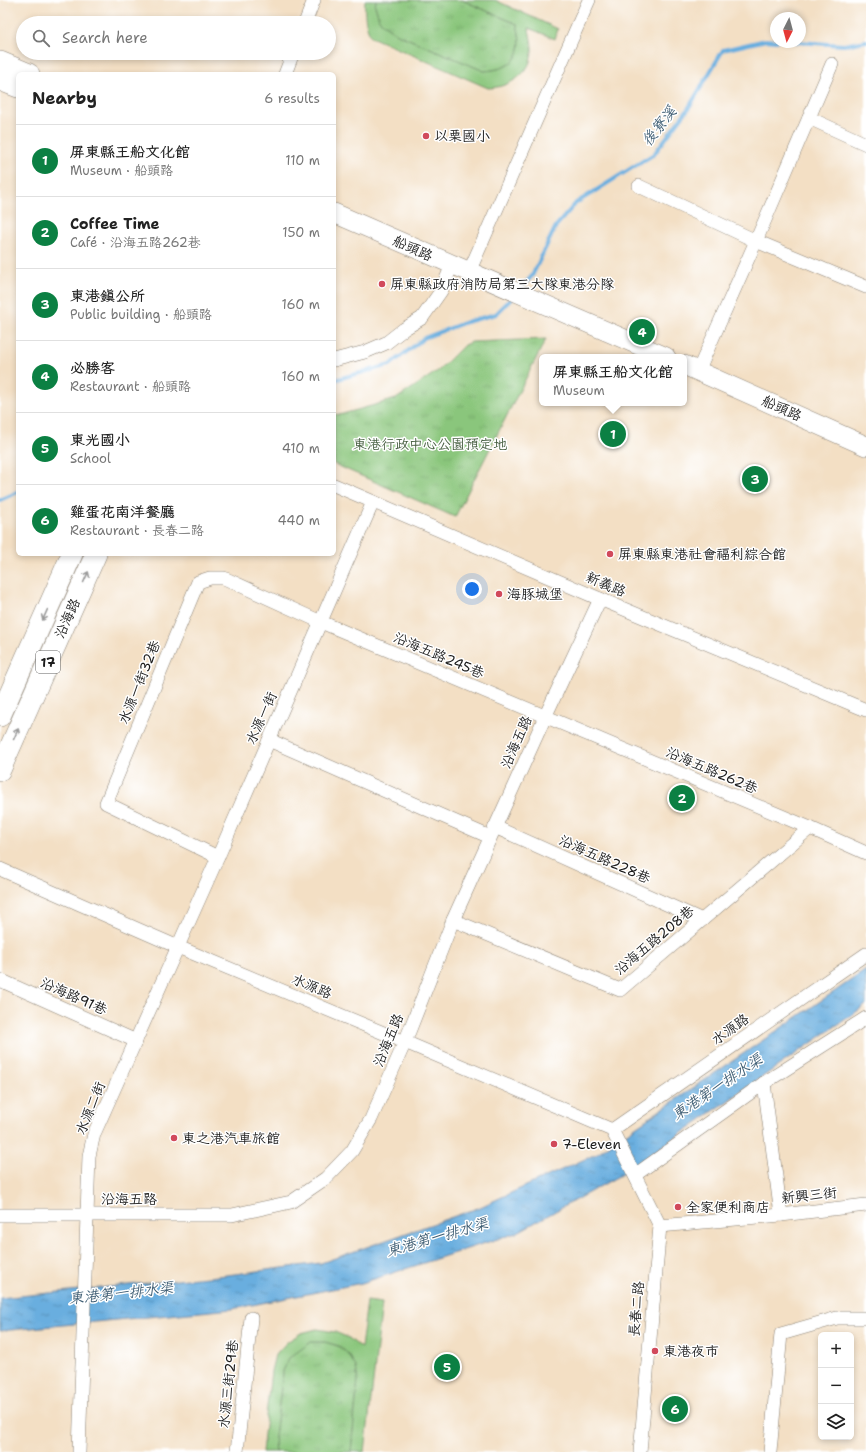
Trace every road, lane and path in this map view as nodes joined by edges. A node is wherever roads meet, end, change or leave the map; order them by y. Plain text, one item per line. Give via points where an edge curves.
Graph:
1 (314, 0) edge
2 (589, 0) edge
3 (308, 16) edge
4 (290, 60) edge
5 (0, 62) edge
6 (832, 64) dead end
7 (24, 72) edge
8 (286, 72) edge
9 (0, 80) edge
10 (16, 86) edge
11 (809, 118) junction
12 (866, 144) edge
13 (639, 186) dead end
14 (336, 214) edge
15 (756, 241) junction
16 (460, 268) junction
17 (866, 287) edge
18 (659, 354) edge
19 (336, 359) edge
20 (691, 368) edge
21 (866, 446) edge
22 (336, 486) edge
23 (373, 502) junction
24 (71, 556) edge
25 (95, 556) edge
26 (600, 599) junction
27 (321, 622) junction
28 (866, 710) edge
29 (0, 716) edge
30 (545, 717) junction
31 (269, 740) junction
32 (0, 770) edge
33 (810, 828) junction
34 (493, 832) junction
35 (866, 853) edge
36 (218, 857) junction
37 (0, 869) edge
38 (453, 920) junction
39 (702, 920) junction
40 (178, 947) junction
41 (866, 954) edge
42 (0, 980) edge
43 (866, 1018) edge
44 (136, 1041) junction
45 (405, 1042) junction
46 (764, 1083) junction
47 (612, 1130) junction
48 (633, 1173) junction
49 (866, 1205) edge
50 (88, 1214) junction
51 (0, 1215) edge
52 (781, 1215) junction
53 (660, 1226) junction
54 (251, 1318) dead end
55 (866, 1318) edge
56 (79, 1452) edge
57 (237, 1452) edge
58 (640, 1452) edge
59 (770, 1452) edge

1 - 3 street
2 - 16 street
4 - 8 street
5 - 7 main road
6 - 11 street, 船頭路
9 - 10 main road
11 - 12 street
11 - 15 street, 船頭路
13 - 15 street
14 - 16 main road, 船頭路
15 - 17 street
15 - 20 street, 船頭路
16 - 18 main road, 船頭路
16 - 19 street via 422,318 386,343
20 - 21 main road, 船頭路
22 - 23 street, 新義路
23 - 26 street, 新義路
23 - 27 street, 水源一街
24 -> 29 main road, 沿海路 / 17
32 -> 25 main road, 沿海路 / 17
26 - 28 street, 新義路
26 - 30 street, 沿海五路
27 - 30 street, 沿海五路245巷
27 - 31 street, 水源一街
27 - 36 street, 水源一街32巷 via 224,578 210,578 198,582 106,803
30 - 33 street, 沿海五路262巷
30 - 34 street, 沿海五路
31 - 34 street, 沿海五路228巷
31 - 36 street, 水源一街
33 - 35 street, 沿海五路262巷
33 - 39 street, 沿海五路208巷
34 - 38 street, 沿海五路
34 - 39 street, 沿海五路228巷
36 - 40 street, 水源一街
37 - 40 street, 水源路
38 - 39 street, 沿海五路208巷 via 620,990
38 - 45 street, 沿海五路
40 - 44 street, 水源二街
40 - 45 street, 水源路
41 - 47 street, 水源路
42 - 44 street, 沿海路91巷
43 - 46 street
44 - 50 street, 水源二街 via 94,1134 89,1156
45 - 47 street, 水源路
45 - 50 street, 沿海五路 via 371,1119 352,1151 326,1178 291,1202 232,1215
46 - 48 street
46 - 52 street
47 - 48 street
48 - 53 street
49 - 52 street, 新興三街
50 - 51 street, 沿海五路
50 - 56 street, 水源二街
52 - 53 street, 新興三街
53 - 58 street, 長春二路
54 - 57 street, 水源三街29巷
55 - 59 street via 838,1318 781,1334

